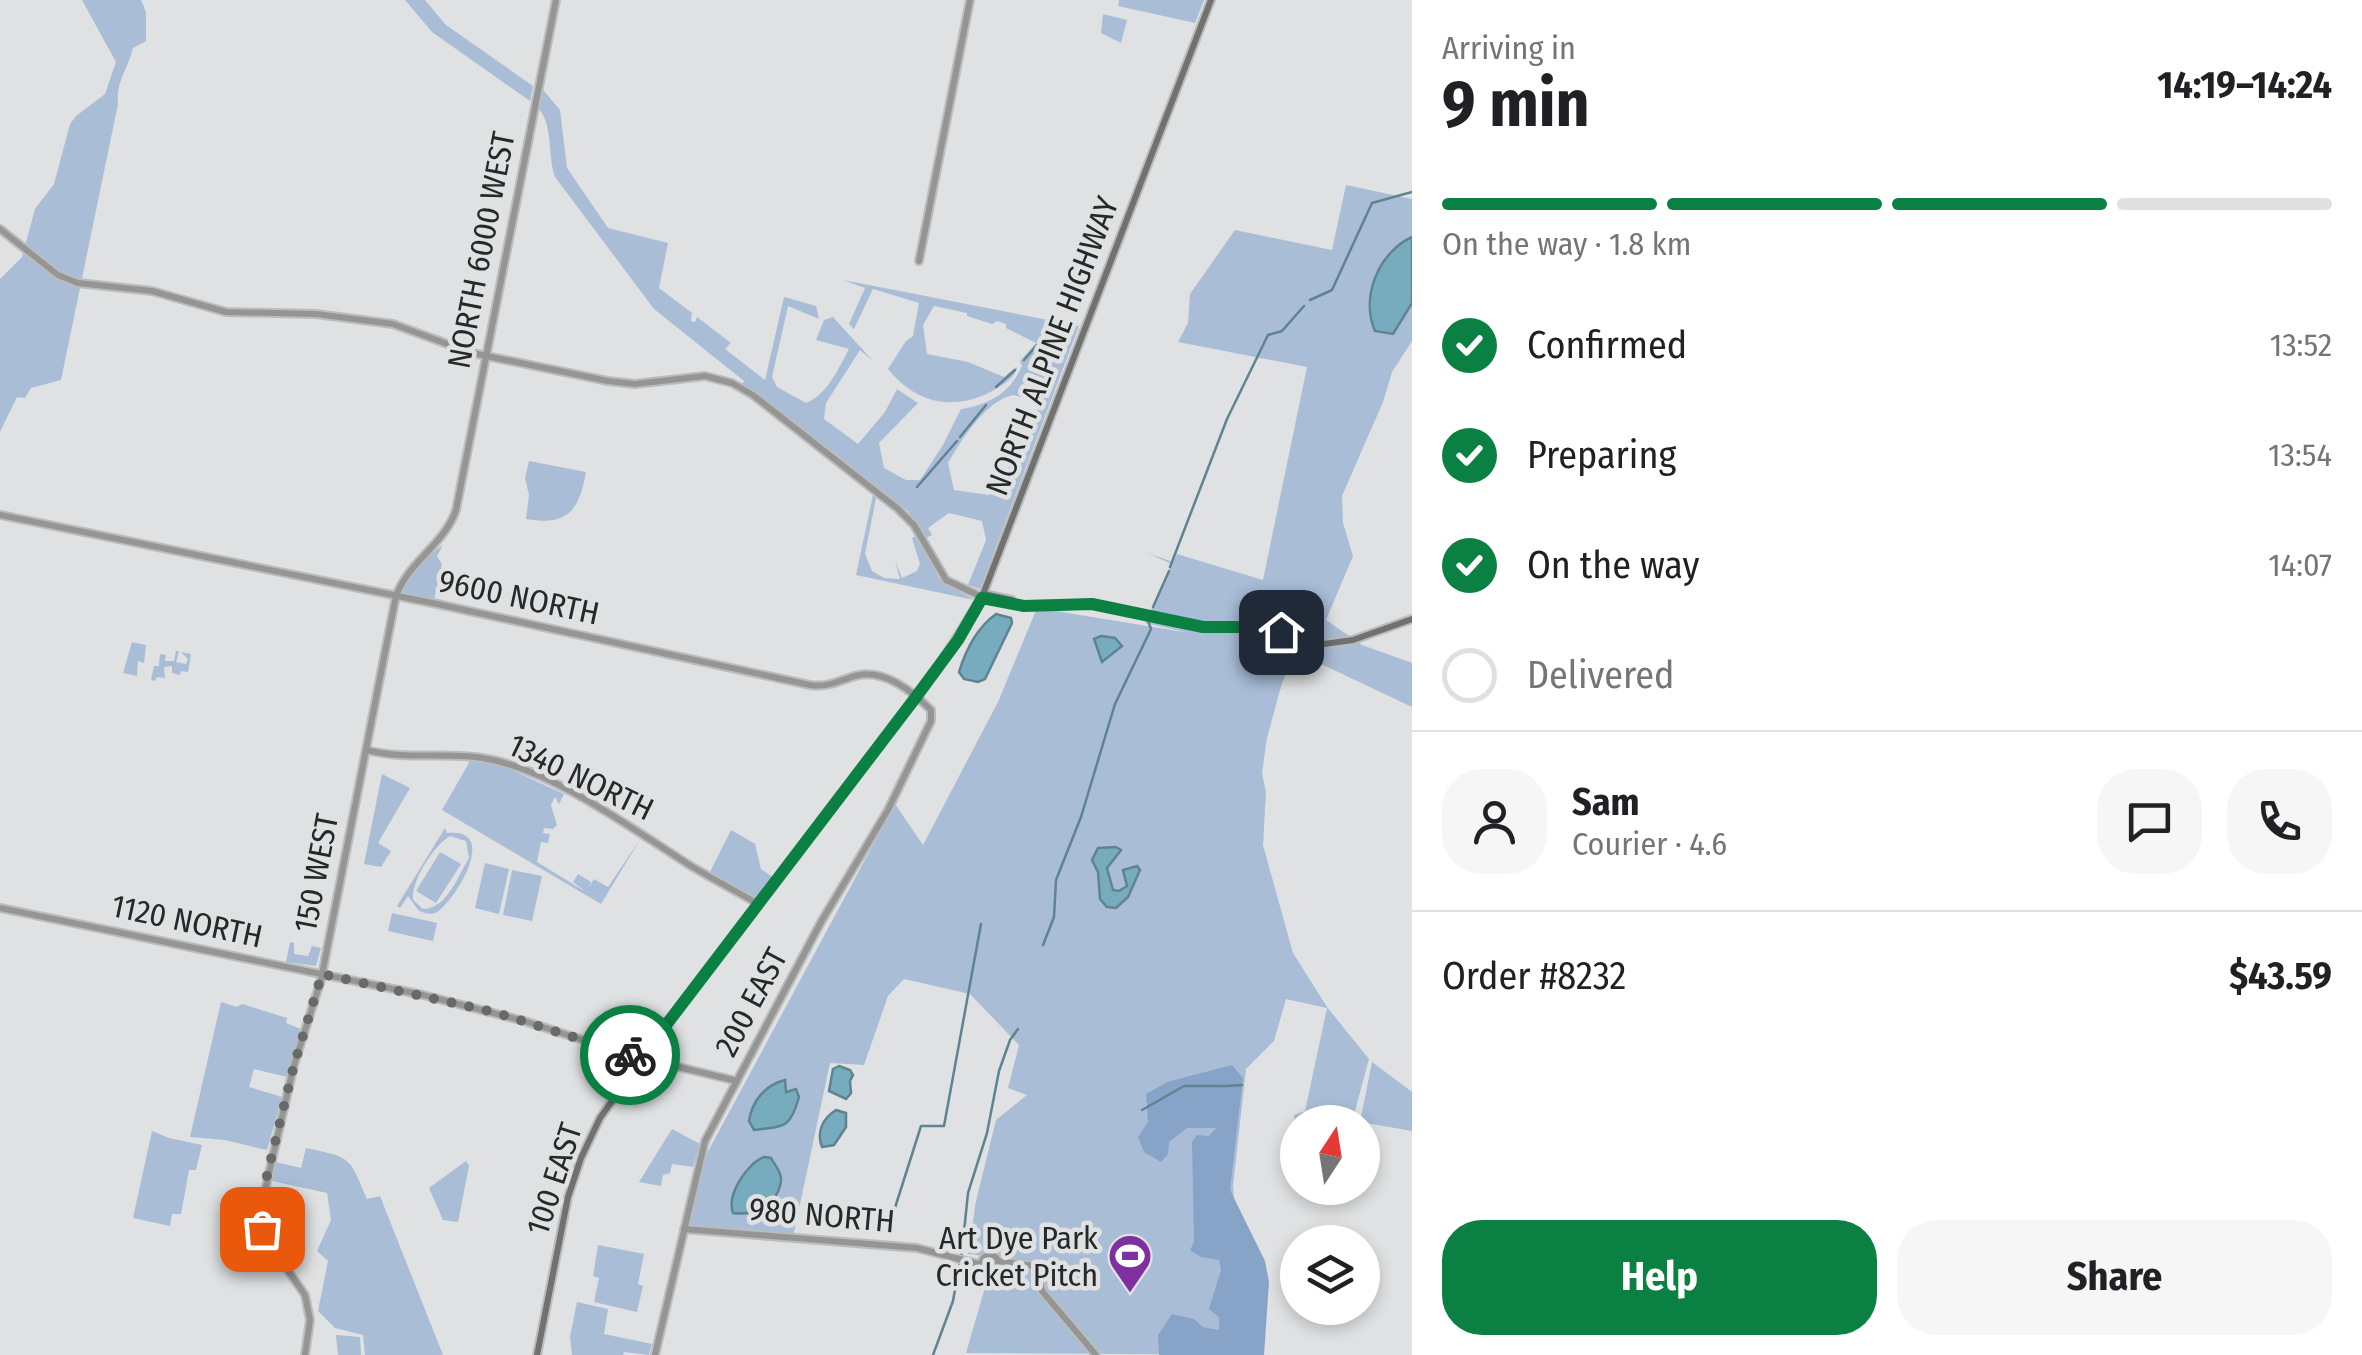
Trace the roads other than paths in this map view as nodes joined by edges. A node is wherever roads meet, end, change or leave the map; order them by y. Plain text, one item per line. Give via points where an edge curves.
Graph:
1 (556, 0) edge
2 (970, 0) edge
3 (1211, 0) edge
4 (0, 229) edge
5 (919, 261) dead end
6 (487, 356) junction
7 (0, 515) edge
8 (396, 596) junction
9 (983, 597) junction
10 (1412, 617) edge
11 (915, 698) junction
12 (366, 750) junction
13 (758, 904) junction
14 (0, 908) edge
15 (322, 974) junction
16 (641, 1058) junction
17 (737, 1081) junction
18 (684, 1228) junction
19 (983, 1262) junction
20 (998, 1264) junction
21 (305, 1355) edge
22 (537, 1355) edge
23 (655, 1355) edge
24 (1096, 1355) edge

1 - 6 street, NORTH 6000 WEST
2 - 5 street
3 - 9 main road, NORTH ALPINE HIGHWAY
4 - 6 street via 58,275 88,284 152,291 226,312 310,314 405,327
6 - 8 street, NORTH 6000 WEST via 456,510
6 - 9 street via 628,384 696,376 741,387 910,519 946,580
7 - 8 street, 9600 NORTH
8 - 11 street, 9600 NORTH via 818,686 862,675 885,678
8 - 12 street, 150 WEST
9 - 10 main road via 1095,601 1206,624 1262,624 1325,641
9 - 11 main road, NORTH ALPINE HIGHWAY
11 - 13 main road, 100 EAST
11 - 17 street, 200 EAST via 931,710 929,725
12 - 13 street, 1340 NORTH via 512,766
12 - 15 street, 150 WEST
13 - 16 main road, 100 EAST
14 - 15 street, 1120 NORTH
15 - 16 street, 1120 NORTH via 495,1008
15 - 21 street, 150 WEST via 260,1205 267,1240 309,1307
16 - 17 street, 1120 NORTH
16 - 22 main road, 100 EAST via 600,1118 575,1174
17 - 18 street, 200 EAST via 703,1148
18 - 19 street, 980 NORTH via 917,1248
18 - 23 street, 200 EAST
19 - 20 street via 991,1255
19 - 20 street via 990,1271
20 - 24 street via 1041,1274 1053,1301

